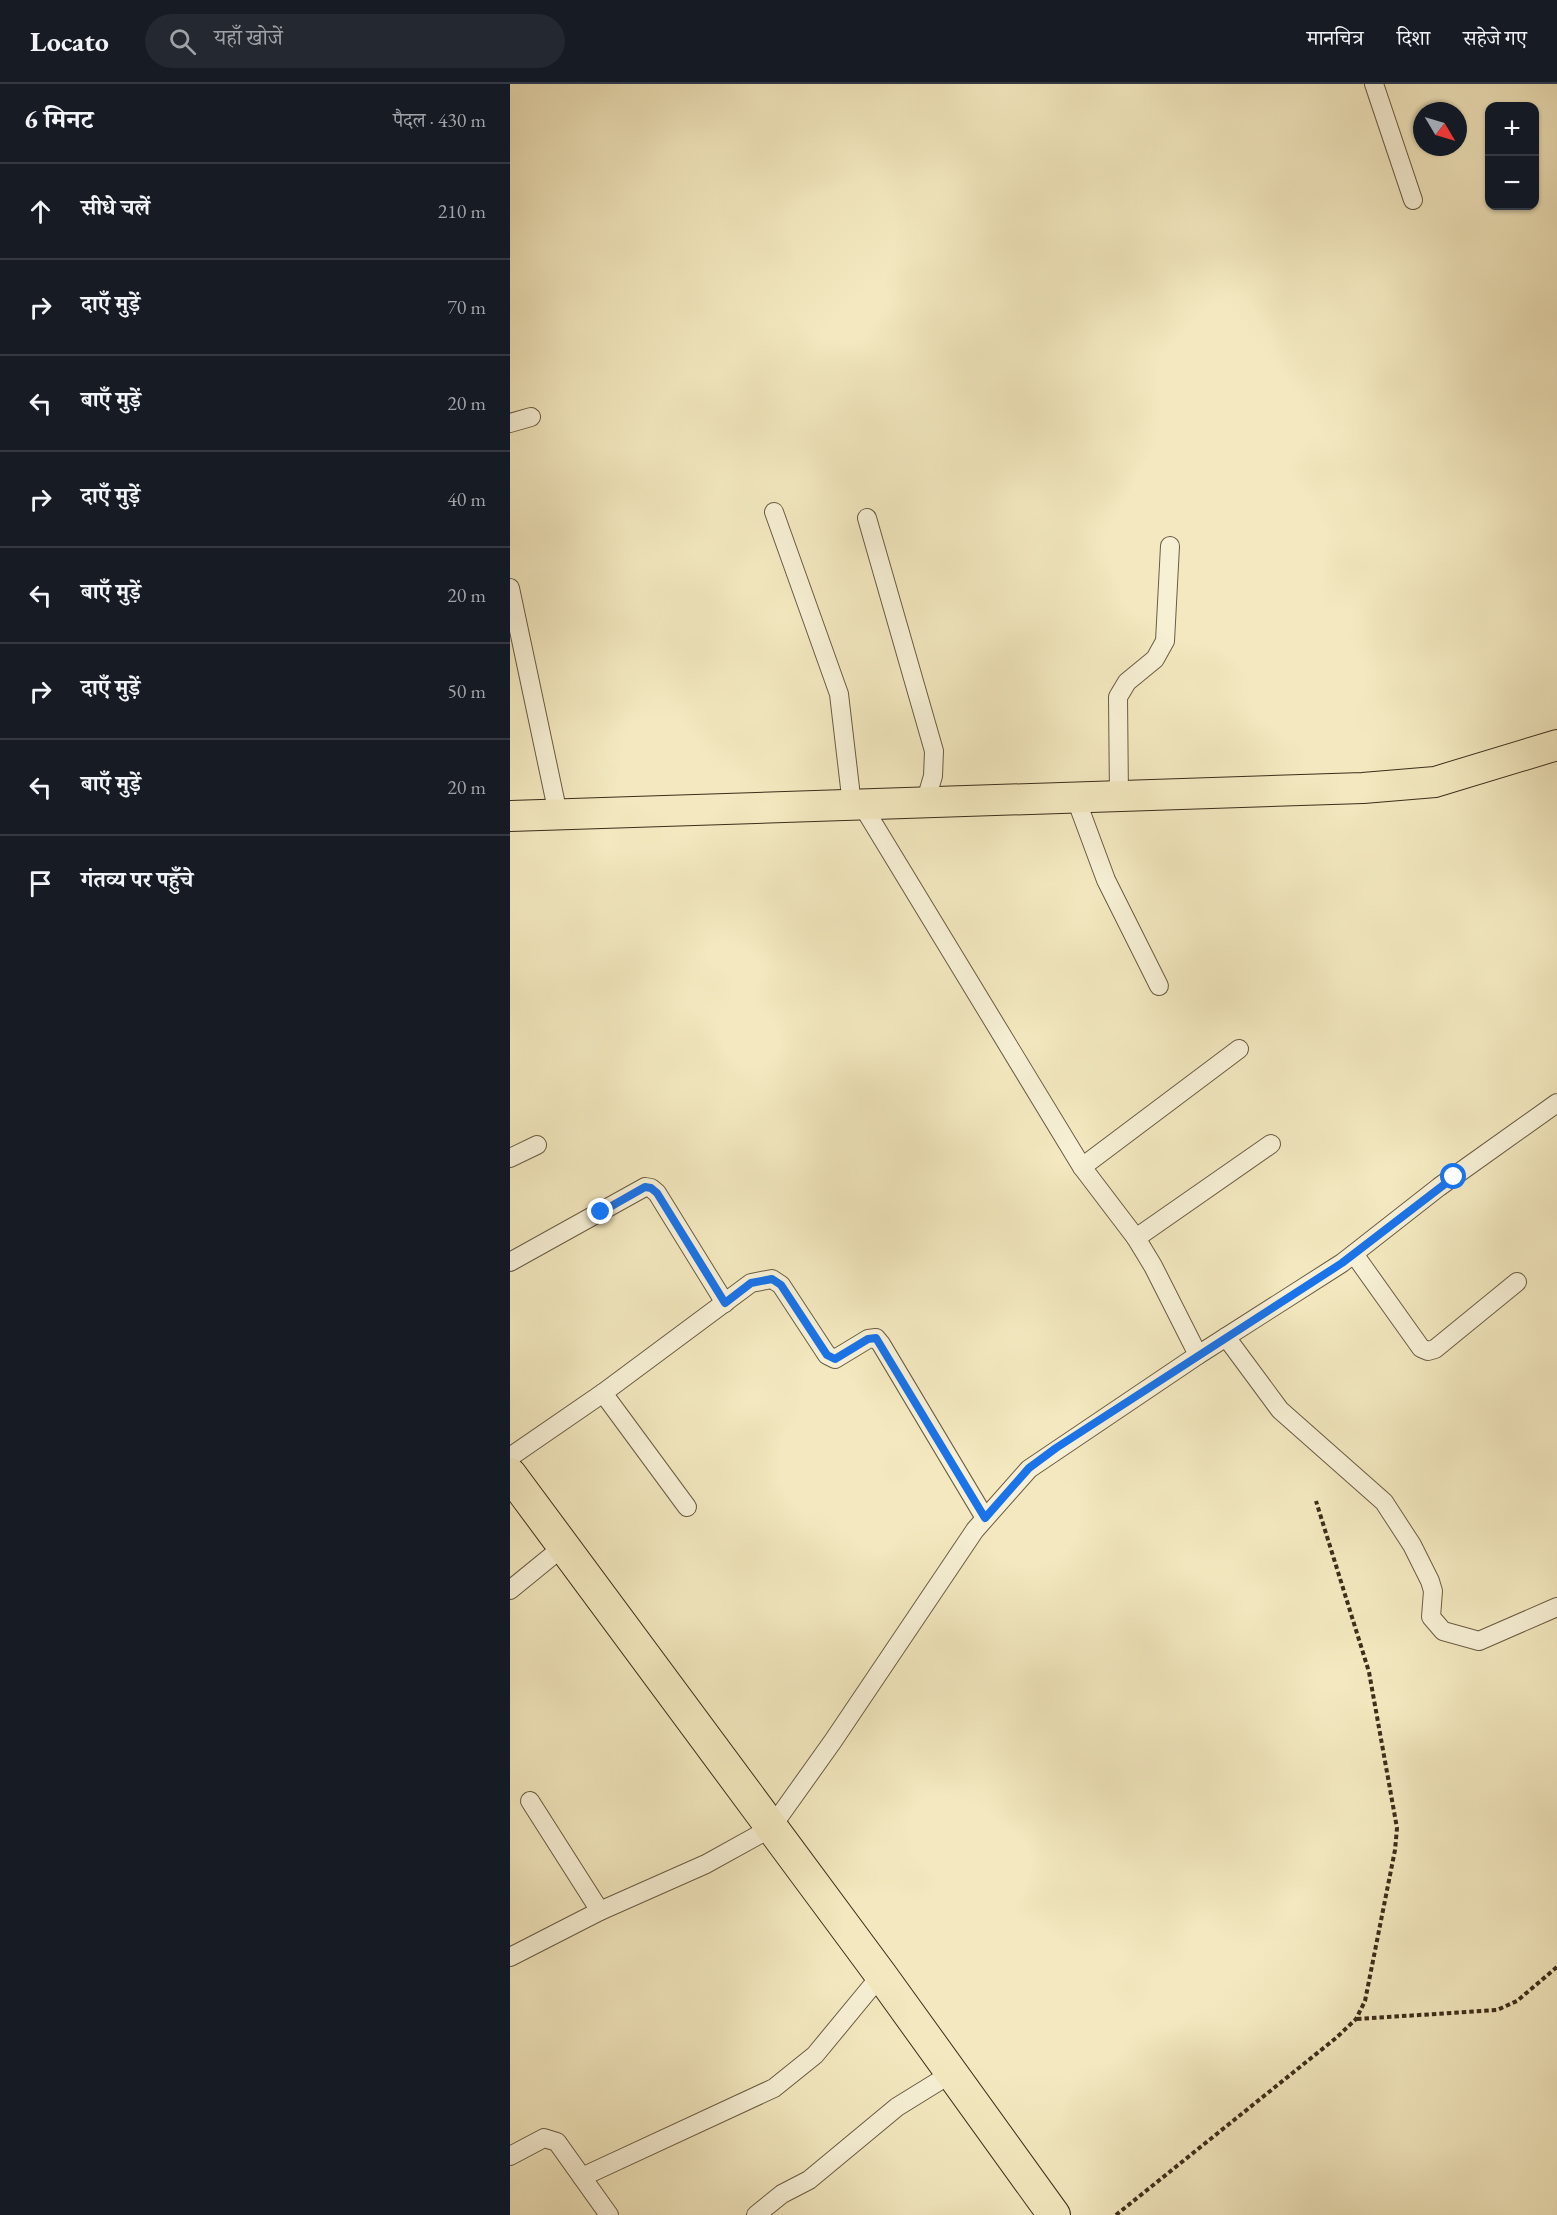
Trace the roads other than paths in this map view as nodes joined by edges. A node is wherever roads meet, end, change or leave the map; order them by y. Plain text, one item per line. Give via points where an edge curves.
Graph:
1 (1374, 84) edge
2 (1413, 200) dead end
3 (531, 417) dead end
4 (510, 423) edge
5 (774, 512) dead end
6 (867, 518) dead end
7 (1170, 546) dead end
8 (510, 588) edge
9 (1557, 745) edge
10 (1119, 797) junction
11 (1076, 799) junction
12 (925, 803) junction
13 (857, 805) junction
14 (558, 814) junction
15 (510, 816) edge
16 (1159, 986) dead end
17 (1239, 1049) dead end
18 (1557, 1103) edge
19 (1271, 1144) dead end
20 (537, 1145) dead end
21 (510, 1158) edge
22 (1082, 1167) junction
23 (1136, 1238) junction
24 (1354, 1254) junction
25 (510, 1262) edge
26 (1517, 1282) dead end
27 (725, 1303) junction
28 (1226, 1337) junction
29 (1198, 1354) junction
30 (603, 1394) junction
31 (510, 1457) edge
32 (510, 1474) edge
33 (687, 1507) dead end
34 (985, 1518) junction
35 (564, 1546) junction
36 (510, 1590) edge
37 (1557, 1607) edge
38 (530, 1801) dead end
39 (771, 1828) junction
40 (600, 1911) junction
41 (510, 1957) edge
42 (880, 1975) junction
43 (952, 2073) junction
44 (514, 2149) edge
45 (582, 2177) junction
46 (609, 2215) edge
47 (756, 2215) edge
48 (1054, 2215) edge

1 - 2 street
3 - 4 street
5 - 13 street via 839,694
6 - 12 street via 934,751 933,776
7 - 10 street via 1165,641 1155,658 1128,682 1118,697
8 - 14 street
9 - 10 main road via 1435,782
10 - 11 main road
11 - 12 main road
11 - 16 street via 1106,880
12 - 13 main road
13 - 14 main road
13 - 22 street
14 - 15 main road
17 - 22 street
18 - 24 street via 1439,1187
19 - 23 street
20 - 21 street
22 - 23 street
23 - 29 street
24 - 26 street via 1421,1348 1428,1351
24 - 28 street
25 - 27 street via 645,1187 651,1188
27 - 30 street
27 - 34 street via 751,1283 772,1279 781,1285 827,1355 835,1359 876,1338
28 - 29 street
28 - 37 street via 1280,1410 1384,1502 1430,1581 1431,1617 1443,1631 1479,1641
29 - 34 street via 1029,1468
30 - 31 street
30 - 33 street
32 - 35 highway
34 - 39 street
35 - 36 street
35 - 39 highway
38 - 40 street
39 - 40 street via 706,1864
39 - 42 highway
40 - 41 street
42 - 43 highway
42 - 45 street via 815,2055 774,2088
43 - 47 street via 897,2107 809,2180 782,2194
43 - 48 highway
44 - 45 street via 550,2138
45 - 46 street

